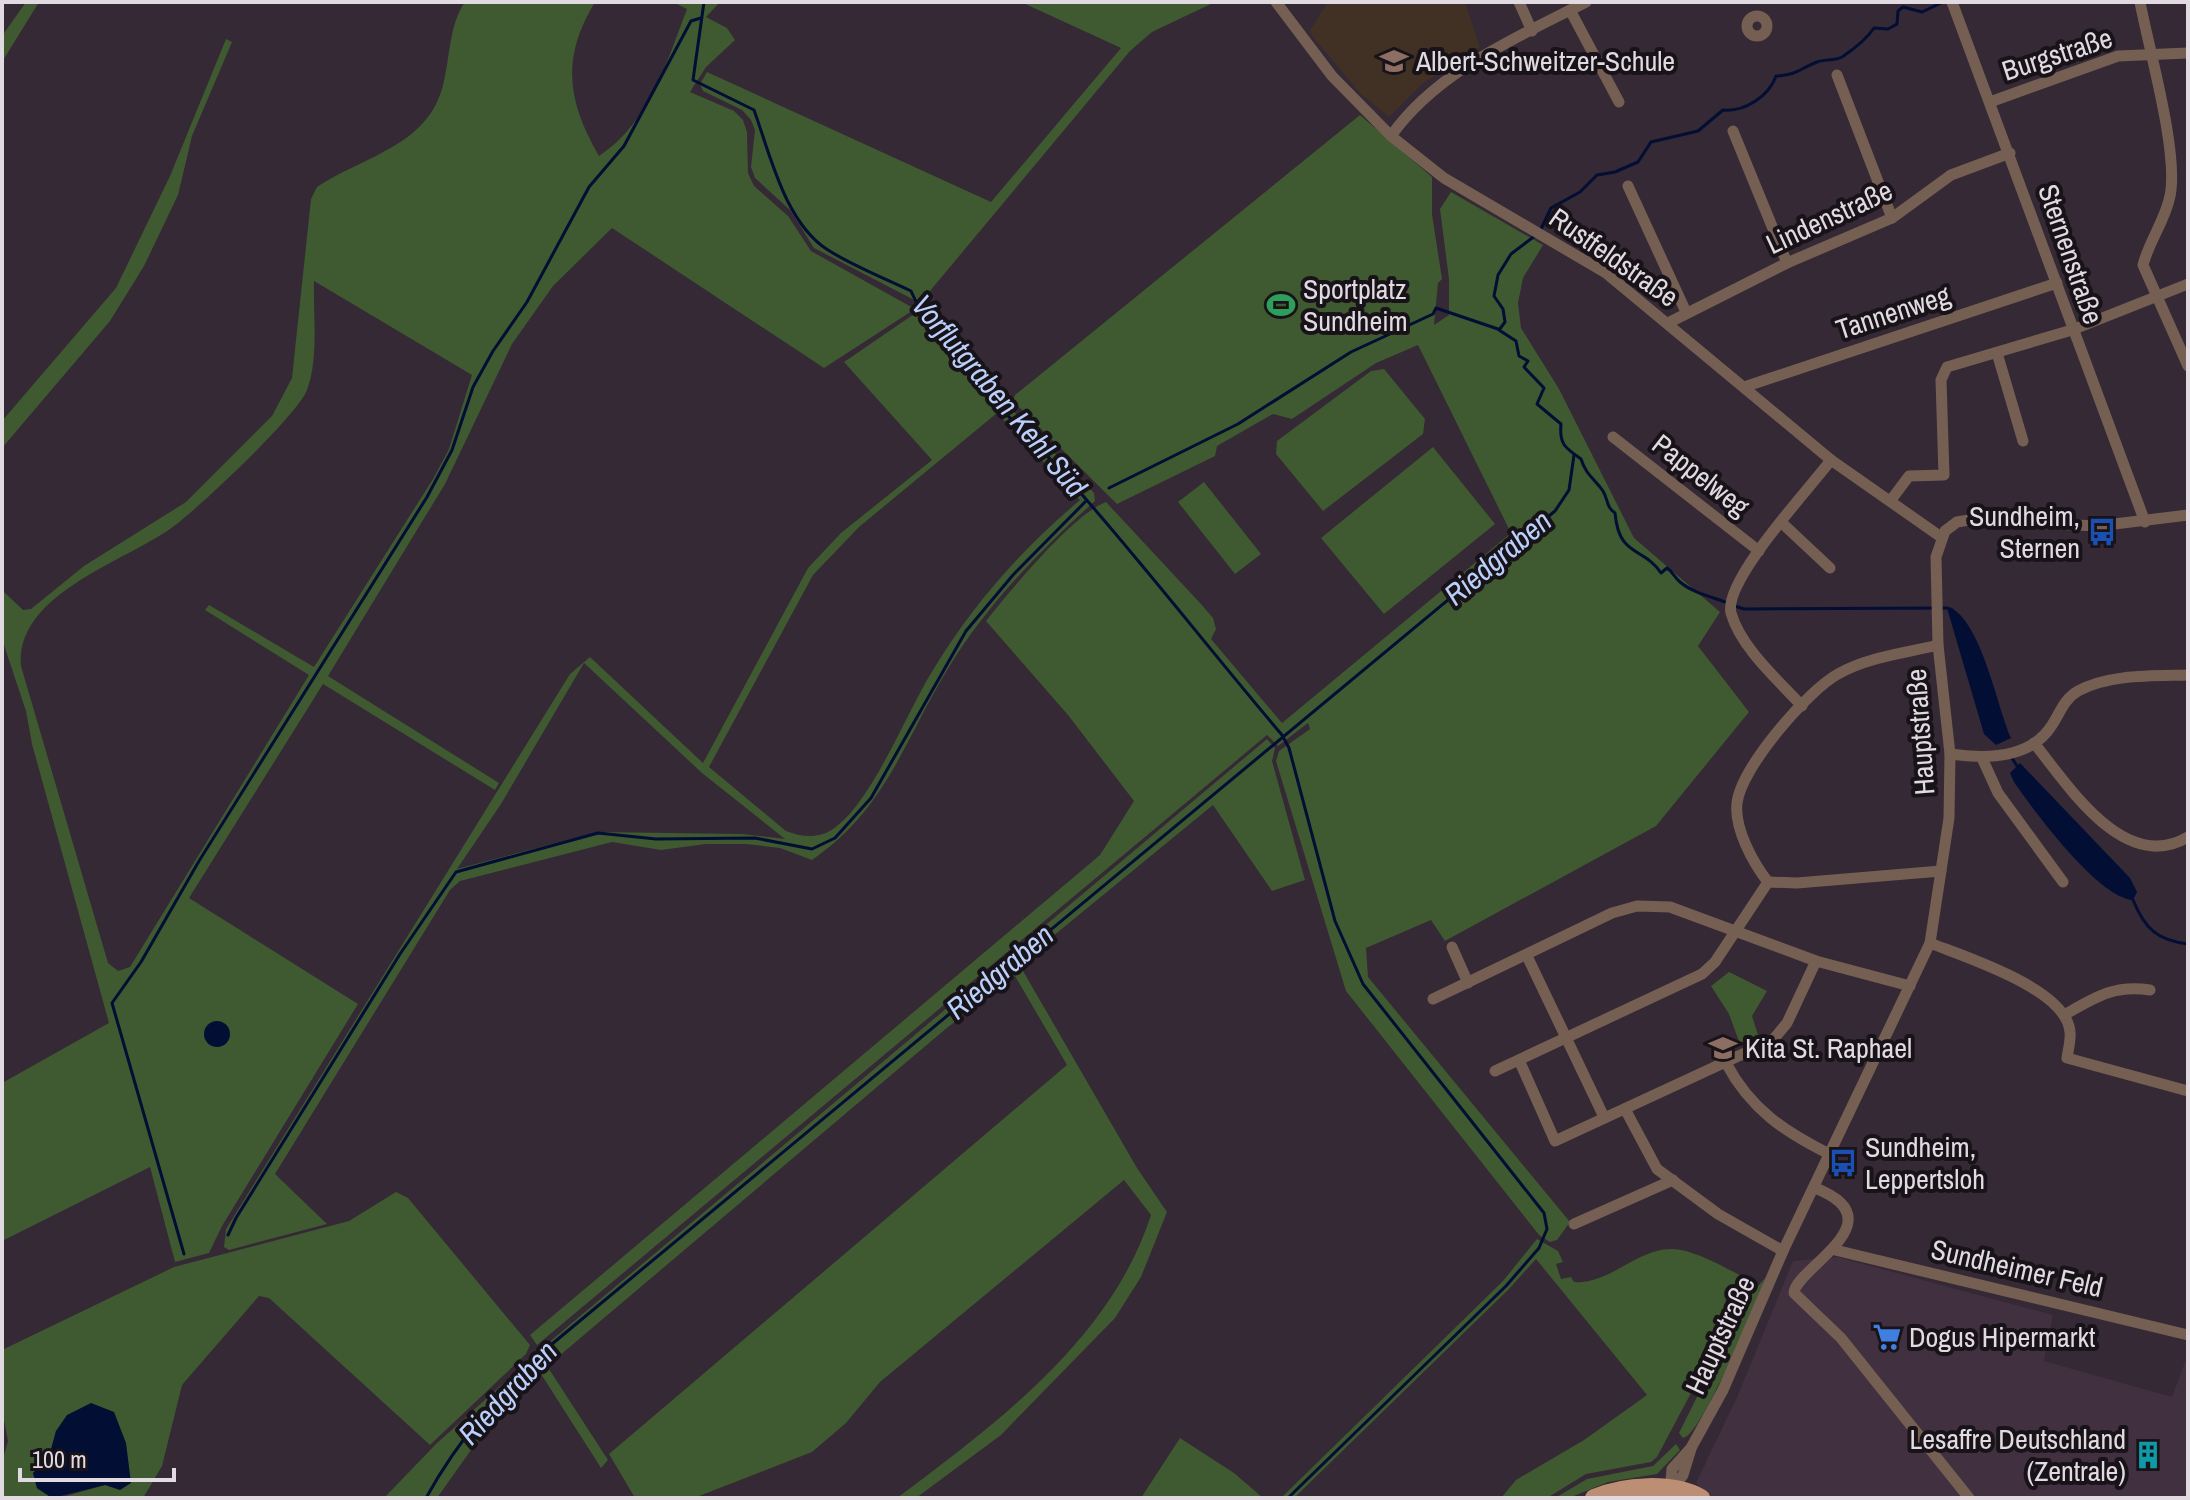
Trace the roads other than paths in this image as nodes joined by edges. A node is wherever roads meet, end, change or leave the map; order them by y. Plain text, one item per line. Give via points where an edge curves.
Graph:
1 (1276, 2) edge
2 (1519, 2) edge
3 (1586, 2) edge
4 (1759, 2) edge
5 (1952, 2) edge
6 (2140, 2) edge
7 (1570, 10) junction
8 (1766, 21) dead end
9 (1532, 31) junction
10 (2188, 53) edge
11 (2150, 54) junction
12 (1837, 75) dead end
13 (1619, 102) dead end
14 (1990, 102) junction
15 (1733, 131) dead end
16 (1391, 136) junction
17 (2010, 153) junction
18 (1628, 186) dead end
19 (1892, 218) junction
20 (1787, 263) junction
21 (2057, 283) junction
22 (2188, 284) edge
23 (2156, 296) junction
24 (1686, 312) junction
25 (1668, 323) junction
26 (2072, 330) junction
27 (1997, 353) junction
28 (2188, 366) edge
29 (1744, 387) junction
30 (1613, 437) dead end
31 (2023, 441) dead end
32 (1831, 460) junction
33 (1891, 500) junction
34 (2188, 515) edge
35 (2145, 522) junction
36 (1782, 523) junction
37 (1941, 537) junction
38 (1759, 551) junction
39 (1830, 568) dead end
40 (1938, 645) junction
41 (2188, 675) edge
42 (1802, 706) junction
43 (2034, 743) junction
44 (1950, 754) junction
45 (1982, 758) junction
46 (2188, 837) edge
47 (1941, 871) junction
48 (1768, 882) junction
49 (2063, 882) dead end
50 (1735, 933) junction
51 (1930, 943) junction
52 (1452, 947) dead end
53 (1527, 956) junction
54 (1816, 961) junction
55 (1468, 983) junction
56 (1910, 986) junction
57 (2150, 990) dead end
58 (1433, 999) dead end
59 (2064, 1015) junction
60 (1566, 1036) junction
61 (1519, 1060) junction
62 (1726, 1063) junction
63 (1495, 1071) dead end
64 (2188, 1091) edge
65 (1625, 1109) junction
66 (1604, 1117) junction
67 (1831, 1155) junction
68 (1673, 1180) junction
69 (1815, 1188) junction
70 (1574, 1224) dead end
71 (1835, 1250) junction
72 (1783, 1251) junction
73 (2188, 1335) edge
74 (1674, 1494) edge
75 (1594, 1498) edge
76 (1701, 1498) edge
77 (1969, 1498) edge

1 - 16 street, Rustfeldstraße via 1332,76
2 - 9 street
3 - 7 street
4 - 8 street
5 - 14 street, Sternenstraße
6 - 11 street
7 - 9 street
7 - 13 street
9 - 16 street via 1456,72 1426,95
10 - 11 street, Burgstraße
11 - 14 street, Burgstraße via 2118,56
11 - 23 street via 2172,181 2143,265
12 - 19 street
14 - 17 street, Sternenstraße
15 - 20 street
16 - 25 street, Rustfeldstraße via 1444,178 1606,273
17 - 19 street, Lindenstraße via 1939,182
17 - 21 street, Sternenstraße
18 - 24 street
19 - 20 street, Lindenstraße
20 - 24 street, Lindenstraße
21 - 26 street, Sternenstraße
21 - 29 street, Tannenweg
22 - 23 street
23 - 26 street
23 - 28 street
24 - 25 street, Lindenstraße
25 - 29 street, Rustfeldstraße
26 - 27 street
26 - 35 street, Sternenstraße
27 - 31 street
27 - 33 street via 1943,371 1944,475 1909,476
29 - 32 street, Rustfeldstraße
30 - 38 street, Pappelweg
32 - 33 street, Rustfeldstraße
32 - 36 street
33 - 37 street, Rustfeldstraße
34 - 35 street
35 - 37 street via 2098,526 1969,520 1957,522
36 - 38 street
36 - 39 street
37 - 40 street, Hauptstraße via 1935,570
38 - 42 street via 1731,596 1731,611 1739,630
40 - 42 street via 1854,666 1835,675
40 - 44 street, Hauptstraße
41 - 43 street via 2134,677 2082,689
42 - 48 street via 1752,765 1736,807 1749,853
43 - 45 street
43 - 46 street via 2083,804 2116,831 2149,846 2166,847
44 - 45 street
44 - 47 street, Hauptstraße
45 - 49 street via 1998,793
47 - 48 street
47 - 51 street, Hauptstraße
48 - 50 street
50 - 53 street via 1670,907 1637,906
50 - 54 street
50 - 60 street via 1702,974
51 - 56 street, Hauptstraße
51 - 59 street via 2034,988
52 - 55 street
53 - 55 street
53 - 60 street
54 - 56 street
54 - 62 street via 1787,1023 1773,1040
55 - 58 street
56 - 67 street, Hauptstraße
57 - 59 street via 2126,986 2104,992
59 - 64 street via 2071,1031 2067,1058
60 - 61 street
60 - 66 street
61 - 63 street
61 - 66 street via 1555,1141
62 - 65 street
62 - 67 street via 1750,1102 1781,1130
65 - 66 street
65 - 68 street via 1657,1169
67 - 69 street, Hauptstraße
68 - 70 street
68 - 72 street via 1718,1214
69 - 71 street via 1844,1208 1846,1229
69 - 72 street, Hauptstraße
71 - 73 street, Sundheimer Feld
71 - 77 street via 1797,1282 1794,1293 1841,1338
72 - 74 street, Hauptstraße via 1723,1390 1691,1448 1672,1469
74 - 75 main road via 1627,1489
74 - 76 main road via 1683,1489

